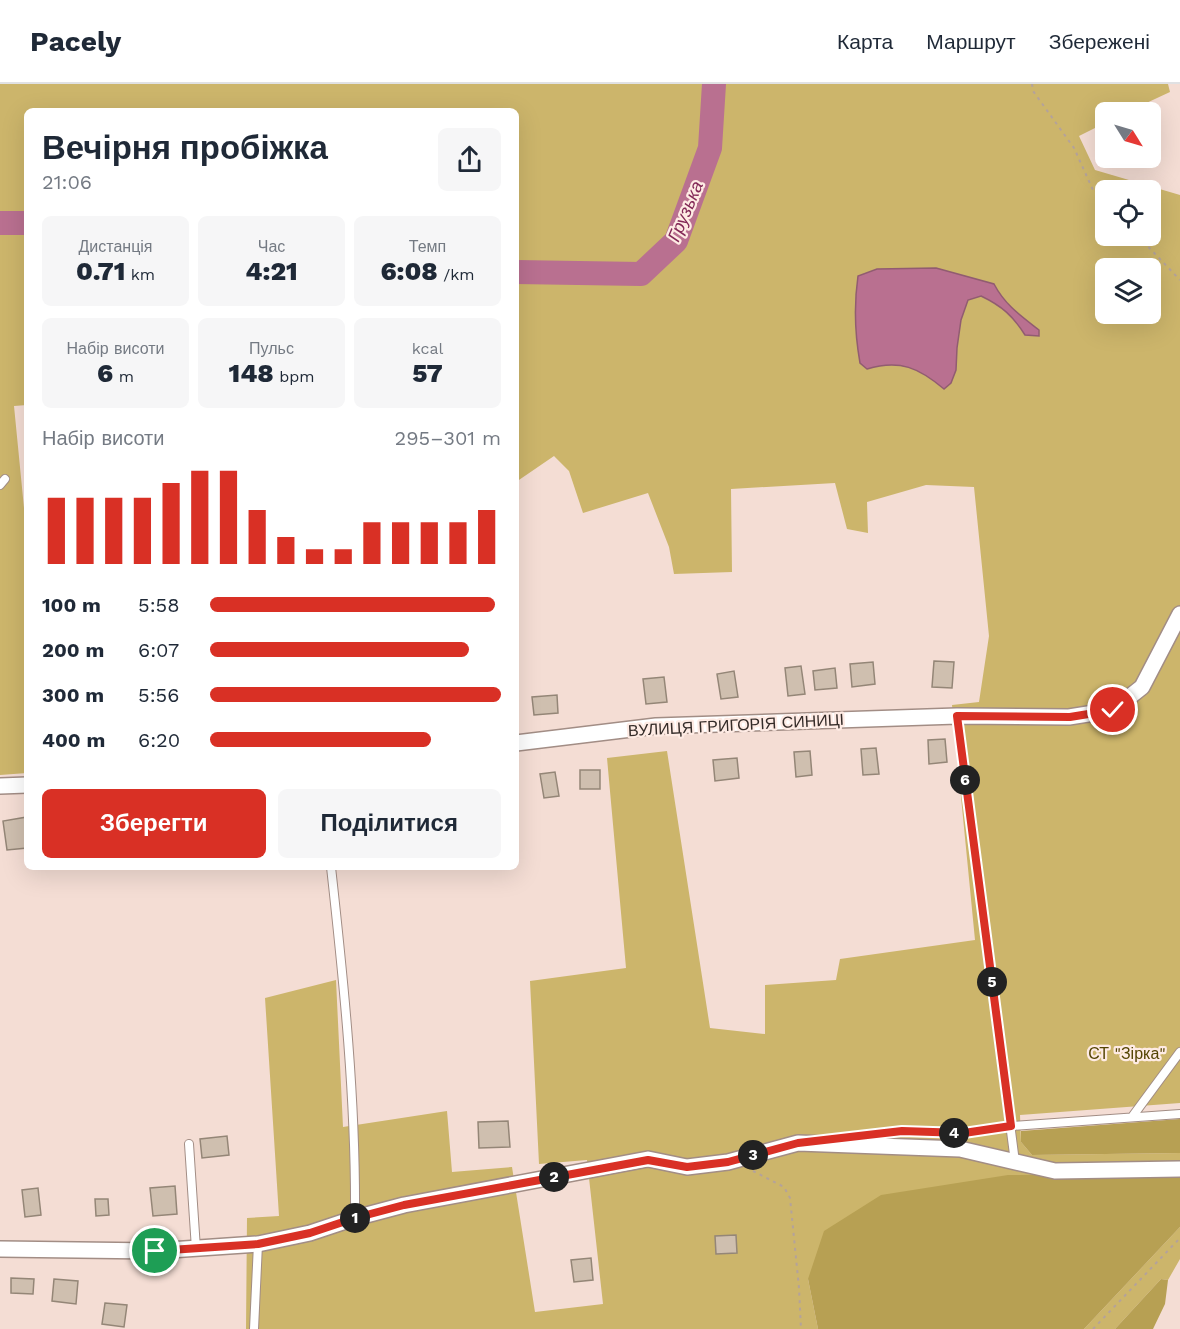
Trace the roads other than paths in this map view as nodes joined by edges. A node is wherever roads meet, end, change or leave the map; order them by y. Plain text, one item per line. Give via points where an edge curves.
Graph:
1 (1180, 614) edge
2 (957, 716) junction
3 (519, 743) edge
4 (24, 785) edge
5 (0, 786) edge
6 (331, 870) edge
7 (1180, 1052) edge
8 (1180, 1114) edge
9 (1132, 1117) junction
10 (1011, 1126) junction
11 (798, 1143) junction
12 (189, 1144) dead end
13 (1016, 1162) junction
14 (1180, 1169) edge
15 (355, 1218) junction
16 (258, 1244) junction
17 (196, 1249) junction
18 (0, 1250) edge
19 (254, 1329) edge

1 - 2 street, ВУЛИЦЯ ГРИГОРІЯ СИНИЦІ via 1142,687 1113,710 1070,717
2 - 3 street, ВУЛИЦЯ ГРИГОРІЯ СИНИЦІ via 656,726
2 - 10 lane
4 - 5 street
6 - 15 lane via 344,979 356,1160
7 - 9 lane
8 - 9 lane
9 - 10 lane
10 - 11 lane via 964,1133 902,1131
10 - 13 lane
11 - 13 street via 960,1149
11 - 15 street via 728,1162 687,1167 648,1160 404,1205
12 - 17 lane
13 - 14 street via 1055,1171
15 - 16 street
16 - 17 street
16 - 19 lane
17 - 18 street

